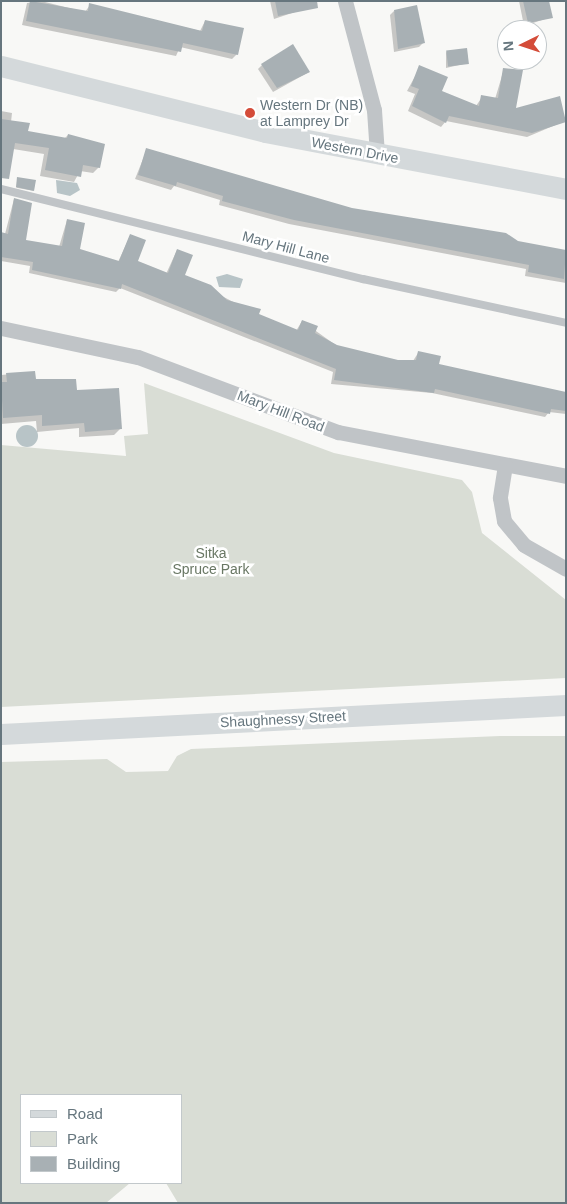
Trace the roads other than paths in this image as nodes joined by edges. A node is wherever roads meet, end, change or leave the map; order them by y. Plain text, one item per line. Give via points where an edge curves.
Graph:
1 (345, 1) edge
2 (1, 66) edge
3 (377, 154) junction
4 (1, 189) edge
5 (566, 189) edge
6 (566, 323) edge
7 (1, 328) edge
8 (505, 465) junction
9 (566, 476) edge
10 (566, 569) edge
11 (566, 705) edge
12 (1, 734) edge

1 - 3 street via 374,110
2 - 3 street, Western Drive via 265,132
3 - 5 street, Western Drive
4 - 6 lane, Mary Hill Lane via 363,280
7 - 8 street, Mary Hill Road via 138,357 338,432
8 - 9 street, Mary Hill Road
8 - 10 street via 500,498 504,521 524,545
11 - 12 street, Shaughnessy Street

